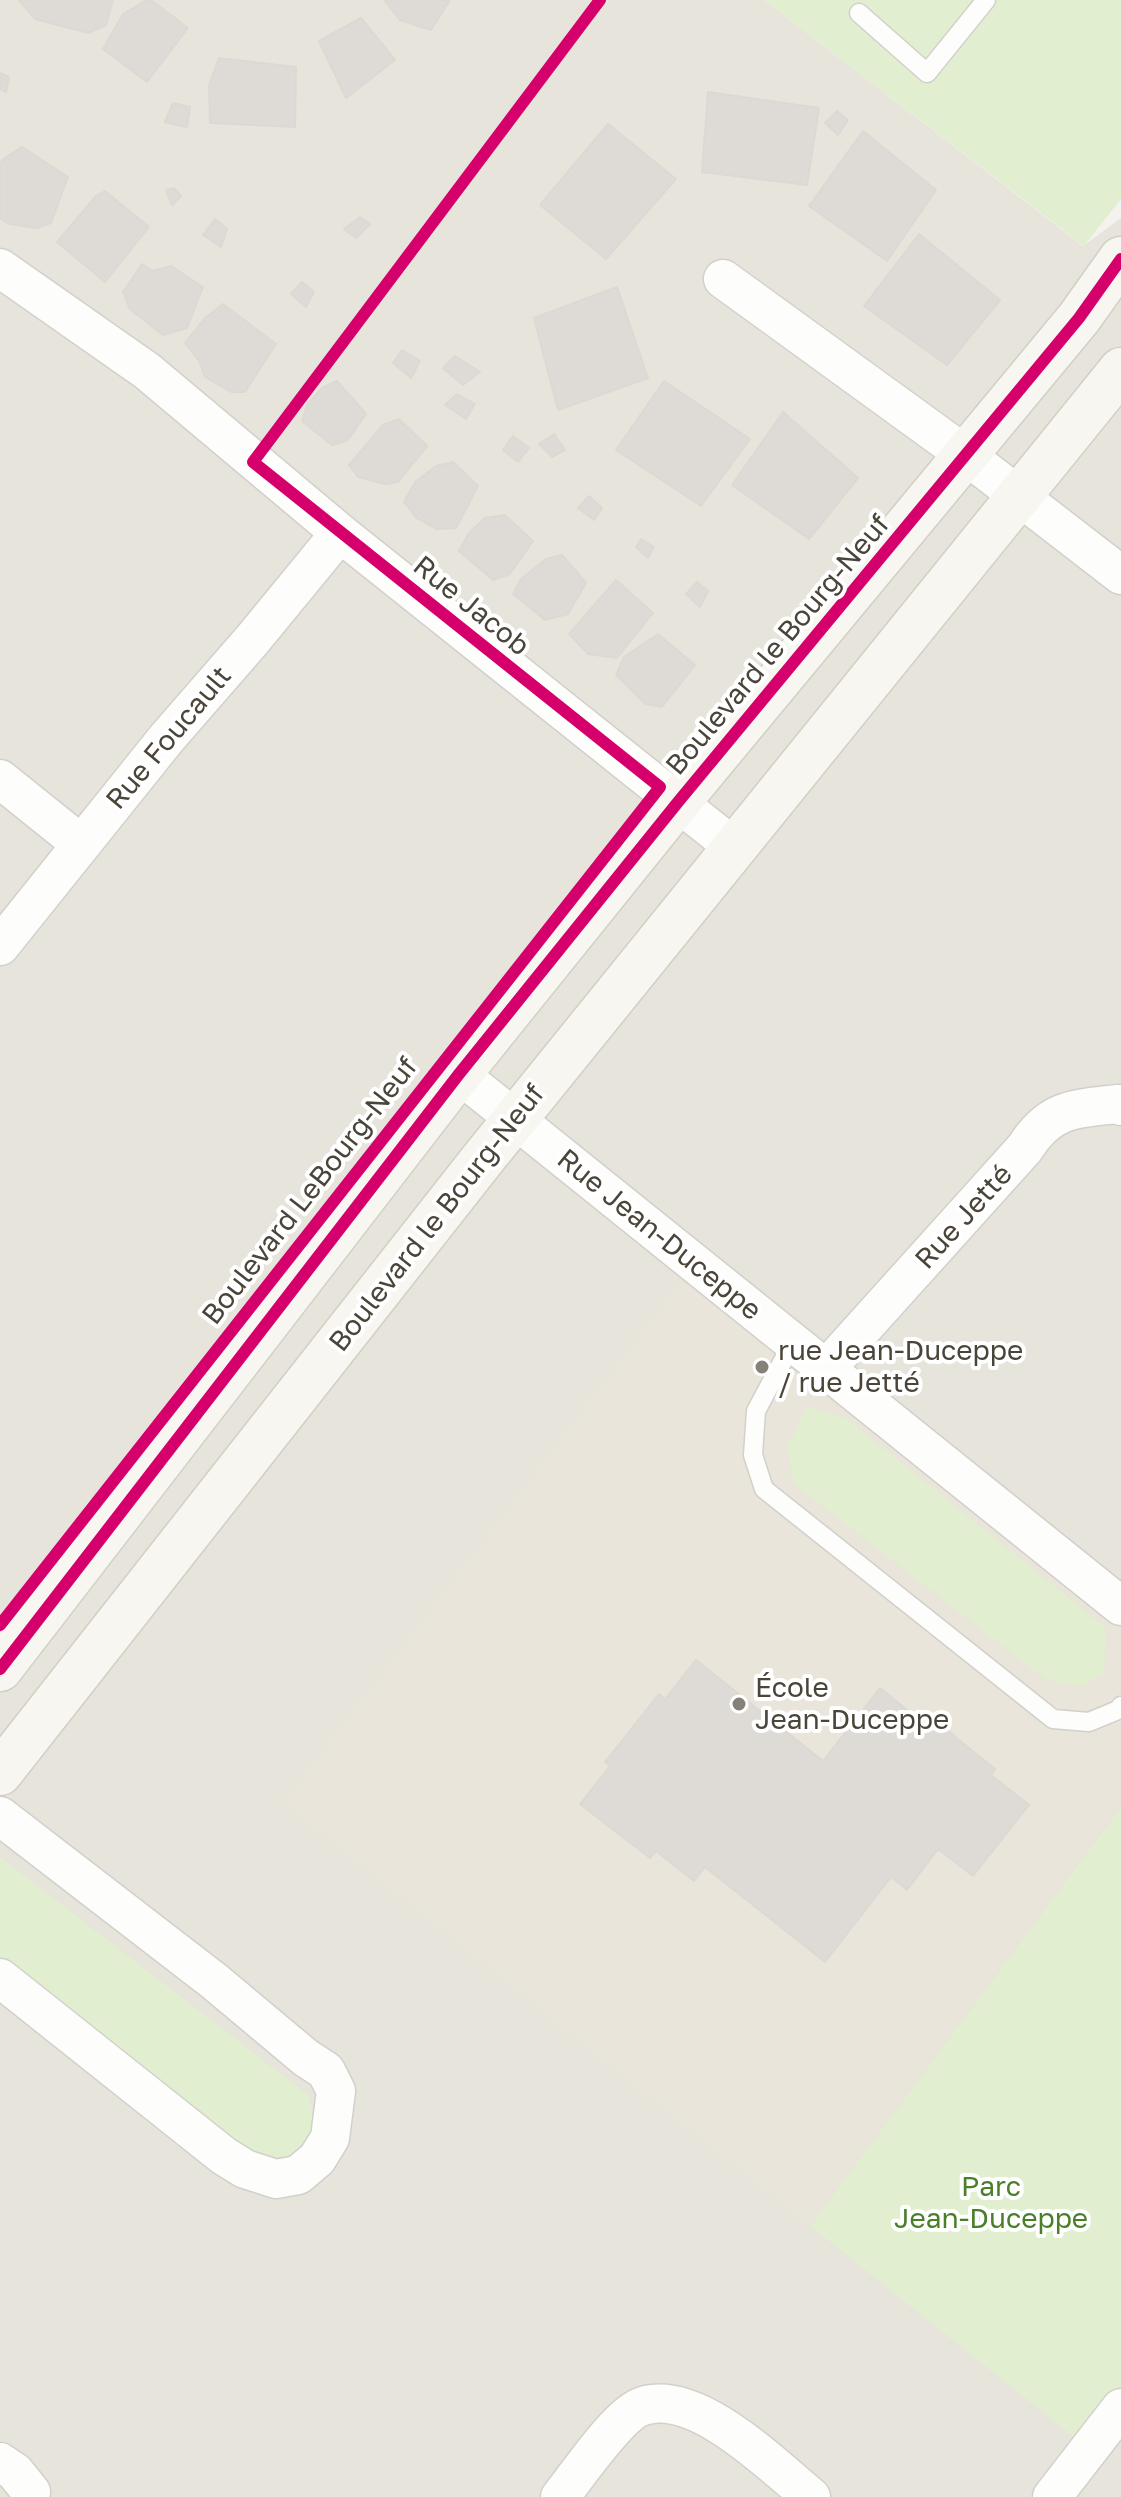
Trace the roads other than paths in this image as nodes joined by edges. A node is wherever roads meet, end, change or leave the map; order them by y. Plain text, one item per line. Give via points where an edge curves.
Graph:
1 (986, 0) edge
2 (859, 13) dead end
3 (1121, 259) edge
4 (0, 268) edge
5 (723, 279) dead end
6 (1121, 370) edge
7 (967, 456) junction
8 (1019, 497) junction
9 (340, 533) junction
10 (1121, 575) edge
11 (0, 779) edge
12 (678, 802) junction
13 (81, 844) junction
14 (735, 848) junction
15 (0, 946) edge
16 (459, 1074) junction
17 (1121, 1106) edge
18 (514, 1119) junction
19 (793, 1342) junction
20 (826, 1369) junction
21 (1121, 1606) edge
22 (0, 1669) edge
23 (1121, 1706) edge
24 (0, 1773) edge
25 (0, 1816) edge
26 (0, 1978) edge
27 (1121, 2408) edge
28 (0, 2462) edge
29 (30, 2497) edge
30 (560, 2497) edge
31 (811, 2497) edge
32 (1052, 2497) edge

1 - 2 lane via 927,73
3 - 7 street, Boulevard le Bourg-Neuf
4 - 9 street, Rue Jacob via 147,371
5 - 7 street
6 - 8 street, Boulevard le Bourg-Neuf
7 - 8 street
7 - 12 street, Boulevard le Bourg-Neuf
8 - 10 street
8 - 14 street, Boulevard le Bourg-Neuf
9 - 12 street, Rue Jacob
9 - 13 street, Rue Foucault
11 - 13 street
12 - 14 street, Rue Jacob
12 - 16 street, Boulevard le Bourg-Neuf
13 - 15 street, Rue Foucault
14 - 18 street, Boulevard le Bourg-Neuf
16 - 18 street, Rue Jean-Duceppe
16 - 22 street, Boulevard le Bourg-Neuf
17 - 20 street, Rue Jetté via 1067,1110 1037,1128 1025,1148
18 - 19 street, Rue Jean-Duceppe
18 - 24 street, Boulevard le Bourg-Neuf
19 - 20 street, Rue Jean-Duceppe
19 - 23 lane via 756,1411 753,1455 764,1489 1053,1719 1089,1722
20 - 21 street, Rue Jean-Duceppe
25 - 26 street via 326,2071 336,2091 330,2138 298,2175 276,2179 245,2169
27 - 32 street
28 - 29 street via 15,2472
30 - 31 street via 612,2430 642,2406 674,2404 712,2417

